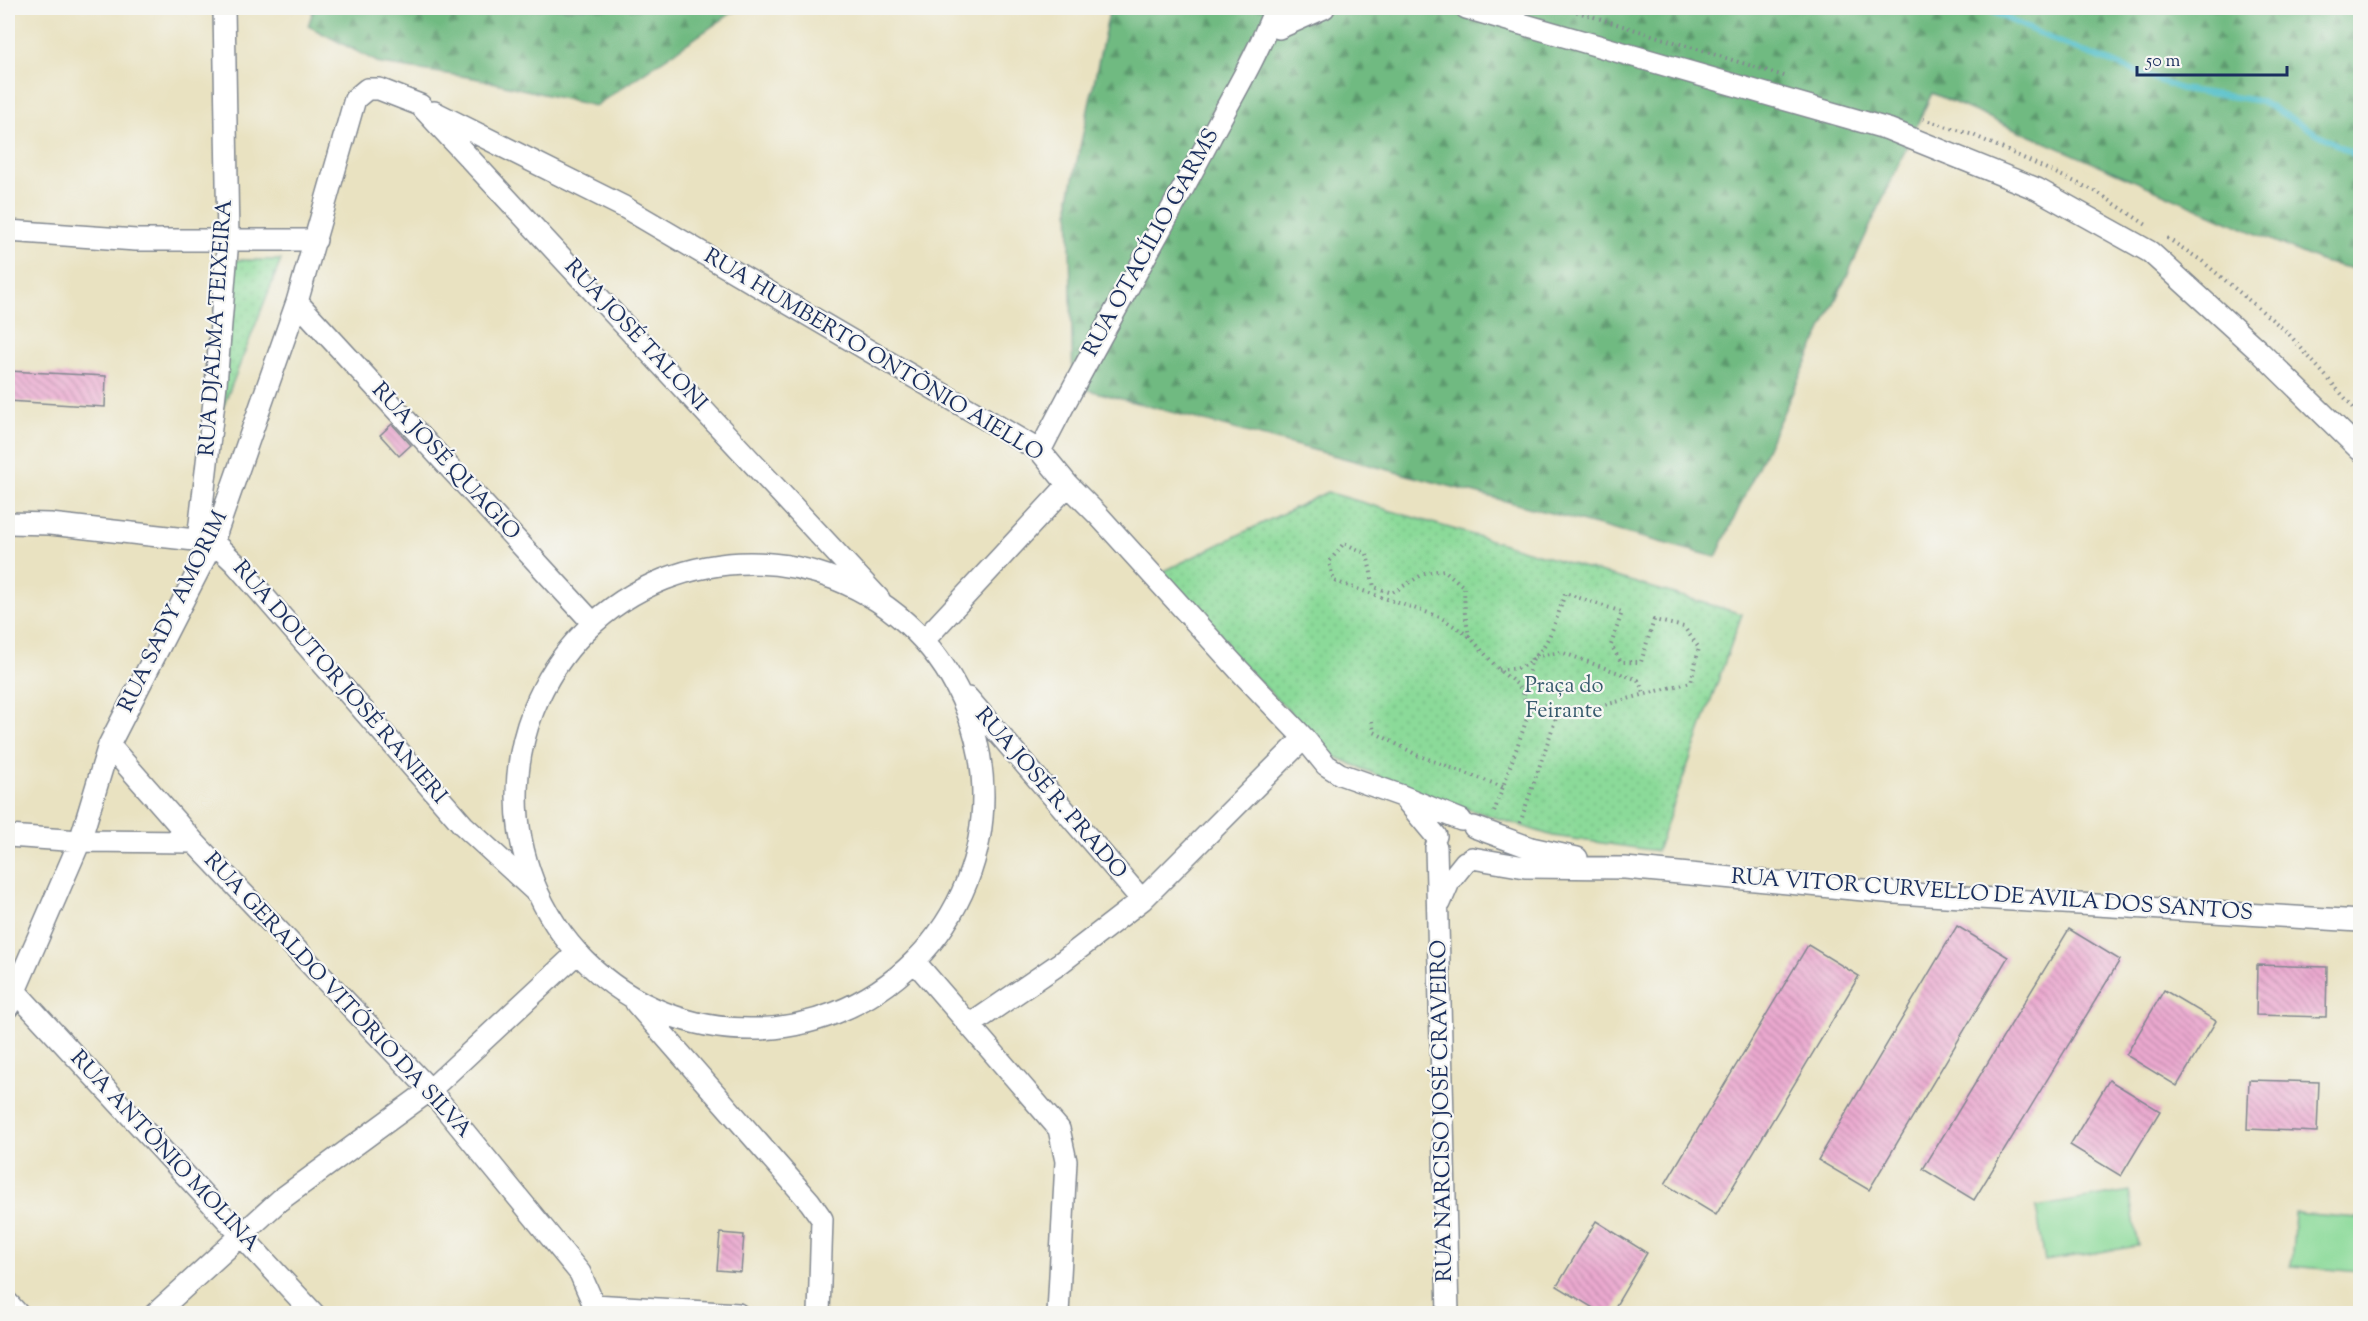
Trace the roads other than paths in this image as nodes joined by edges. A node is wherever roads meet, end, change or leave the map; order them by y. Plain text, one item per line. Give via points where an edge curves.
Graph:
1 (224, 8) edge
2 (1298, 8) edge
3 (1324, 8) edge
4 (1466, 8) edge
5 (1273, 24) edge
6 (380, 89) joint
7 (420, 105) junction
8 (8, 231) edge
9 (228, 239) junction
10 (316, 240) junction
11 (297, 302) junction
12 (2361, 450) edge
13 (1040, 451) junction
14 (1068, 485) junction
15 (8, 523) edge
16 (206, 541) junction
17 (879, 599) junction
18 (592, 622) junction
19 (926, 639) junction
20 (959, 688) junction
21 (1304, 738) junction
22 (109, 745) junction
23 (1402, 796) junction
24 (1475, 824) junction
25 (8, 836) edge
26 (80, 841) junction
27 (1436, 841) junction
28 (194, 842) junction
29 (1468, 860) junction
30 (1624, 868) junction
31 (536, 892) junction
32 (1142, 900) junction
33 (1437, 909) junction
34 (2361, 921) edge
35 (576, 954) junction
36 (915, 962) junction
37 (11, 999) edge
38 (634, 1000) junction
39 (970, 1025) junction
40 (430, 1090) junction
41 (242, 1235) junction
42 (8, 1303) edge
43 (595, 1310) edge
44 (18, 1314) edge
45 (155, 1314) edge
46 (314, 1314) edge
47 (738, 1314) edge
48 (819, 1314) edge
49 (1058, 1314) edge
50 (1448, 1314) edge

1 - 9 street, RUA DJALMA TEIXEIRA
2 - 5 street, RUA OTACÍLIO GARMS
3 - 5 street
4 - 12 street via 1888,129 2037,189 2150,252
5 - 13 street, RUA OTACÍLIO GARMS
6 - 7 street, RUA JOSÉ TALONI
6 - 10 street, RUA SADY AMORIM via 367,89 355,99
7 - 13 street, RUA HUMBERTO ONTÕNIO AIELLO via 624,207
7 - 17 street, RUA JOSÉ TALONI
8 - 9 street via 136,240
9 - 10 street
9 - 16 street, RUA DJALMA TEIXEIRA
10 - 11 street, RUA SADY AMORIM
11 - 16 street, RUA SADY AMORIM
11 - 18 street, RUA JOSÉ QUAGIO
13 - 14 street, RUA HUMBERTO ONTÕNIO AIELLO
14 - 19 street
14 - 21 street, RUA HUMBERTO ONTÕNIO AIELLO
15 - 16 street
16 - 22 street, RUA SADY AMORIM
16 - 31 street, RUA DOUTOR JOSÉ RANIERI via 243,572 463,825
17 - 18 street via 809,567 732,561 657,580
17 - 19 street
18 - 31 street via 546,679 520,748 517,821
19 - 20 street
20 - 32 street, RUA JOSÉ R. PRADO
20 - 36 street via 979,744 984,803 975,861 951,916
21 - 23 street, RUA HUMBERTO ONTÕNIO AIELLO via 1326,765 1340,774
21 - 32 street
22 - 26 street, RUA SADY AMORIM
22 - 28 street, RUA GERALDO VITÓRIO DA SILVA
23 - 24 street
23 - 27 street
24 - 27 street via 1450,821 1442,826
24 - 29 street via 1478,848
24 - 30 street, RUA VITOR CURVELLO DE AVILA DOS SANTOS via 1531,848
25 - 26 street
26 - 28 street
26 - 37 street, RUA SADY AMORIM
27 - 29 street via 1442,857 1453,863
27 - 33 street, RUA NARCISO JOSÉ CRAVEIRO
28 - 40 street, RUA GERALDO VITÓRIO DA SILVA
29 - 30 street, RUA VITOR CURVELLO DE AVILA DOS SANTOS via 1525,867
29 - 33 street, RUA NARCISO JOSÉ CRAVEIRO via 1449,882
30 - 34 street, RUA VITOR CURVELLO DE AVILA DOS SANTOS via 1896,893
31 - 35 street
32 - 39 street
33 - 50 street, RUA NARCISO JOSÉ CRAVEIRO
35 - 38 street
35 - 40 street
36 - 38 street via 853,1007 781,1029 705,1027
36 - 39 street
37 - 41 street, RUA ANTÔNIO MOLINA
38 - 48 street via 822,1219
39 - 49 street via 1059,1129 1066,1161
40 - 41 street via 280,1200
40 - 43 street, RUA GERALDO VITÓRIO DA SILVA via 580,1273
41 - 45 street
41 - 46 street, RUA ANTÔNIO MOLINA
42 - 44 street
43 - 47 street

